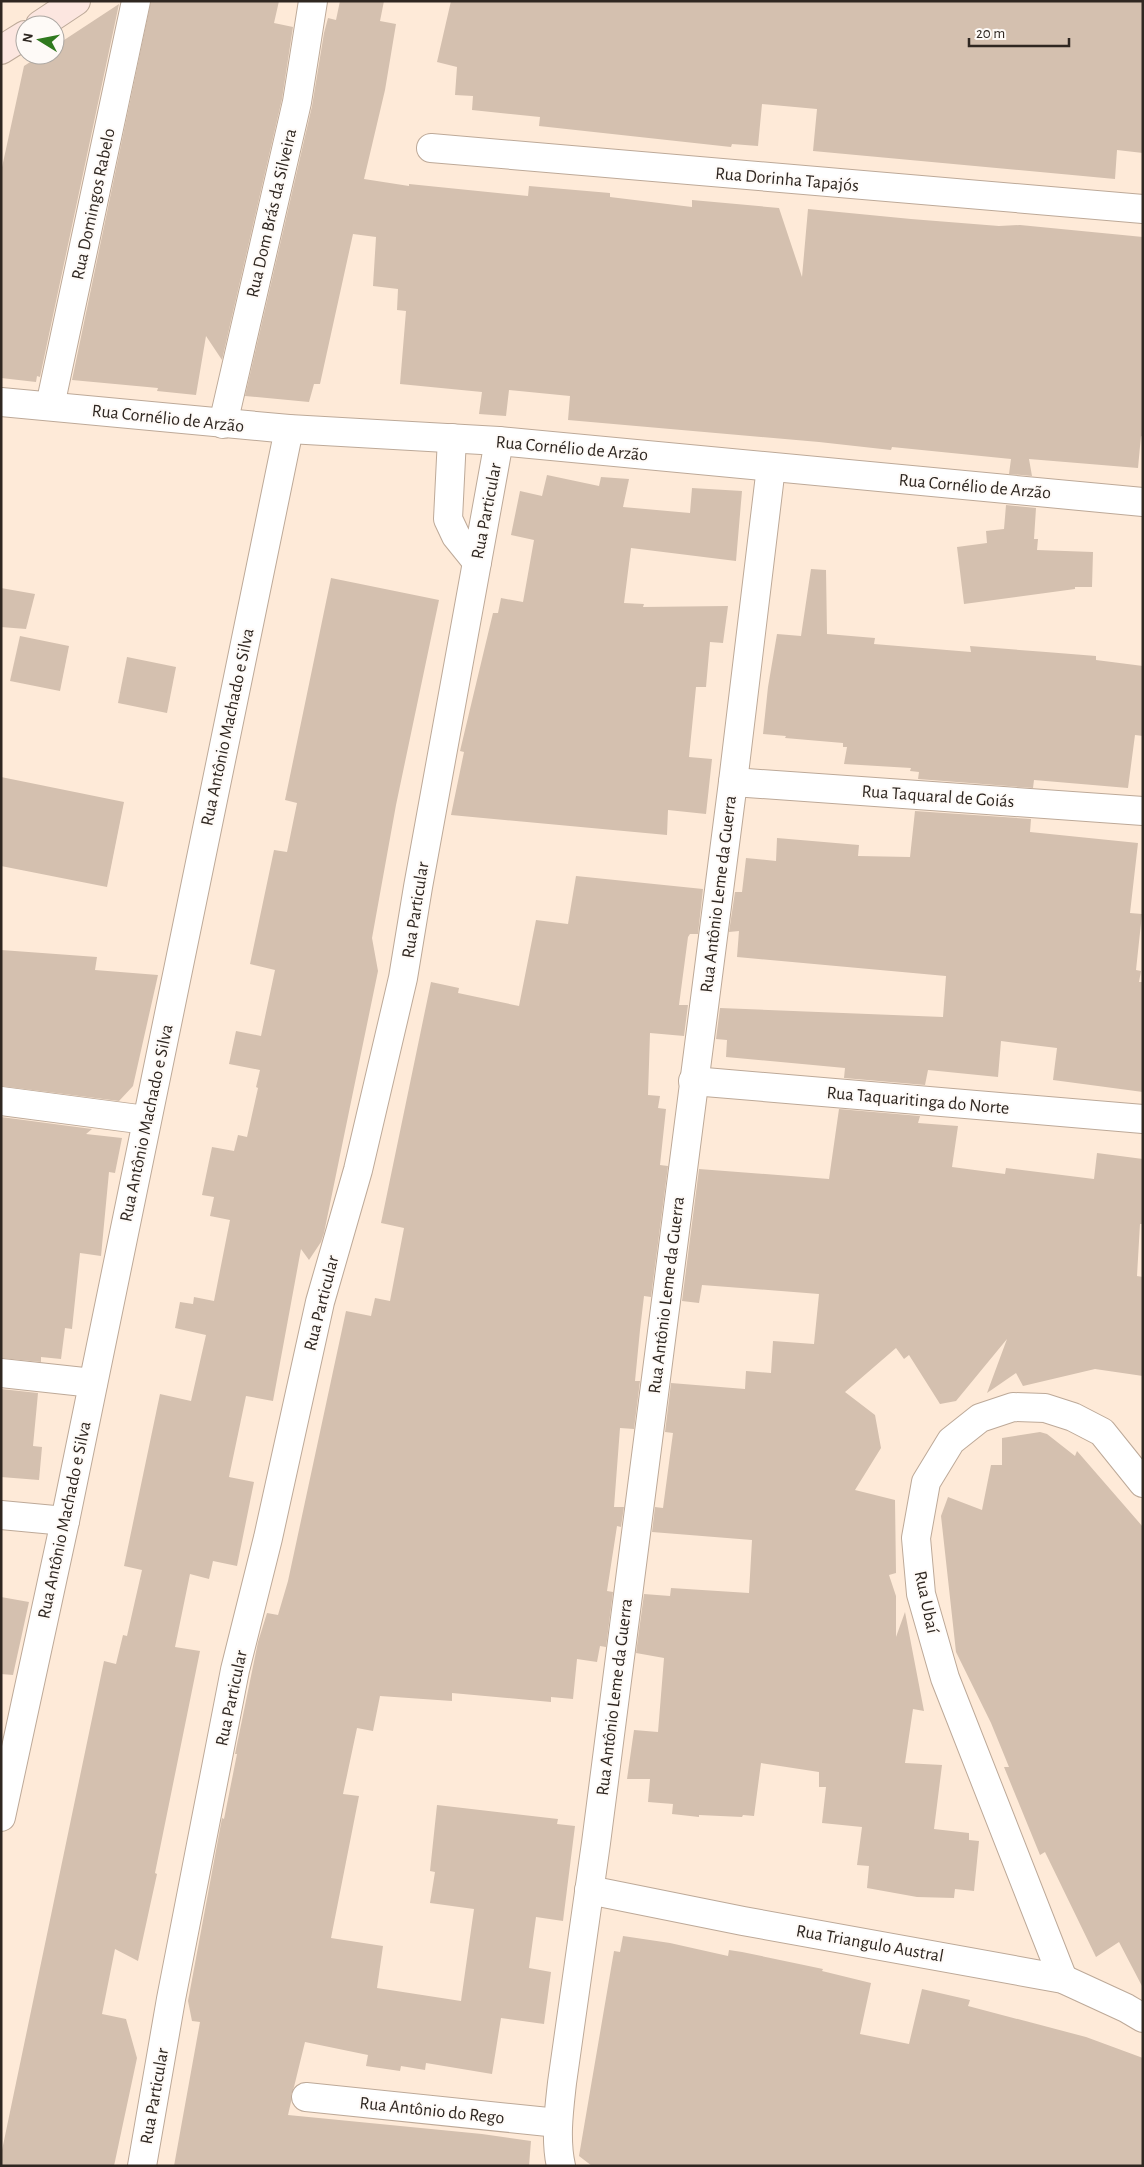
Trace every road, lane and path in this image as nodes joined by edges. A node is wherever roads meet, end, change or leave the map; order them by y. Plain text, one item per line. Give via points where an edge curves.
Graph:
1 (76, 1) edge
2 (136, 1) edge
3 (313, 1) edge
4 (55, 15) edge
5 (15, 41) edge
6 (1, 50) edge
7 (430, 148) dead end
8 (1143, 209) edge
9 (1, 402) edge
10 (50, 406) junction
11 (223, 424) junction
12 (289, 429) junction
13 (452, 438) junction
14 (499, 441) junction
15 (771, 467) junction
16 (1143, 502) edge
17 (477, 562) junction
18 (733, 782) junction
19 (1143, 811) edge
20 (693, 1082) junction
21 (1, 1101) edge
22 (1143, 1119) edge
23 (146, 1120) junction
24 (1, 1373) edge
25 (93, 1383) junction
26 (1143, 1483) edge
27 (1, 1515) edge
28 (65, 1521) junction
29 (1, 1817) edge
30 (589, 1890) junction
31 (1063, 1979) junction
32 (1143, 2018) edge
33 (306, 2097) dead end
34 (558, 2123) junction
35 (142, 2166) edge
36 (561, 2166) edge

1 - 4 street
2 - 10 street, Rua Domingos Rabelo
3 - 11 street, Rua Dom Brás da Silveira via 297,102
5 - 6 street
7 - 8 street, Rua Dorinha Tapajós
9 - 10 street, Rua Cornélio de Arzão
10 - 11 street, Rua Cornélio de Arzão
11 - 12 street, Rua Cornélio de Arzão
12 - 13 street, Rua Cornélio de Arzão
12 - 23 street, Rua Antônio Machado e Silva
13 - 14 street, Rua Cornélio de Arzão
13 - 17 street via 448,519 456,536
14 - 15 street, Rua Cornélio de Arzão
14 - 17 street, Rua Particular
15 - 16 street, Rua Cornélio de Arzão
15 - 18 street, Rua Antônio Leme da Guerra
17 - 35 street, Rua Particular via 403,978 358,1170 320,1302 235,1670 170,1999
18 - 19 street, Rua Taquaral de Goiás
18 - 20 street, Rua Antônio Leme da Guerra
20 - 22 street, Rua Taquaritinga do Norte
20 - 30 street, Rua Antônio Leme da Guerra
21 - 23 street
23 - 25 street, Rua Antônio Machado e Silva
24 - 25 street
25 - 28 street, Rua Antônio Machado e Silva
26 - 31 street, Rua Ubaí via 1102,1432 1074,1417 1045,1408 1013,1408 980,1418 951,1441 926,1482 916,1538 921,1594 945,1678
27 - 28 street
28 - 29 street, Rua Antônio Machado e Silva
30 - 31 street, Rua Triangulo Austral
30 - 34 street, Rua Antônio Leme da Guerra
31 - 32 street, Rua Triangulo Austral
33 - 34 street, Rua Antônio do Rego
34 - 36 street, Rua Antônio Leme da Guerra

